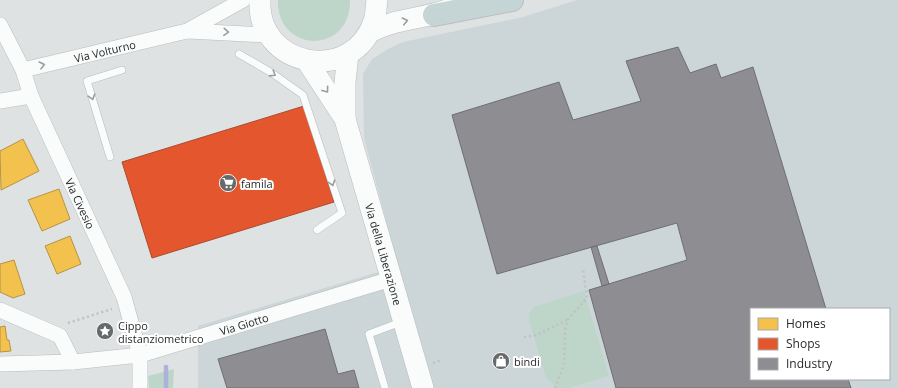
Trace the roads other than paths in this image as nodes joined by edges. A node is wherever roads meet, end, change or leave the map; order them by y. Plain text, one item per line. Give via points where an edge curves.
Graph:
1 (243, 0) edge
2 (260, 0) edge
3 (377, 0) edge
4 (474, 0) edge
5 (512, 0) edge
6 (434, 15) junction
7 (0, 25) edge
8 (187, 31) junction
9 (369, 33) junction
10 (268, 34) junction
11 (239, 54) dead end
12 (348, 54) junction
13 (307, 61) junction
14 (23, 70) junction
15 (122, 70) dead end
16 (31, 96) junction
17 (0, 101) edge
18 (345, 120) junction
19 (110, 157) dead end
20 (317, 230) dead end
21 (391, 280) junction
22 (0, 310) edge
23 (403, 321) junction
24 (140, 355) junction
25 (73, 362) junction
26 (0, 364) edge
27 (140, 388) edge
28 (385, 388) edge
29 (423, 388) edge

1 - 8 street, Via Volturno
2 - 10 street via 259,8
3 - 9 street via 375,20
4 - 6 street
5 - 6 highway
9 -> 6 street via 384,25
7 - 14 street, Via Civesio
8 -> 10 street, Via Volturno
14 -> 8 street, Via Volturno
9 - 12 street
10 - 13 street via 280,48 293,57
11 -> 20 lane via 303,95 342,213
12 - 13 street via 335,60
12 - 18 street, Via della Liberazione
13 -> 18 street, Via della Liberazione
14 - 16 street, Via Civesio
15 -> 19 lane via 87,82
16 - 17 street
16 - 24 street, Via Civesio via 126,304
18 - 21 street, Via della Liberazione
21 - 23 street, Via della Liberazione
21 - 24 street, Via Giotto
22 - 25 street via 60,336
23 - 28 lane via 368,334
23 - 29 street, Via della Liberazione
24 - 25 street, Via Giotto
24 - 27 street, Via Civesio
25 - 26 street, Via Giotto

